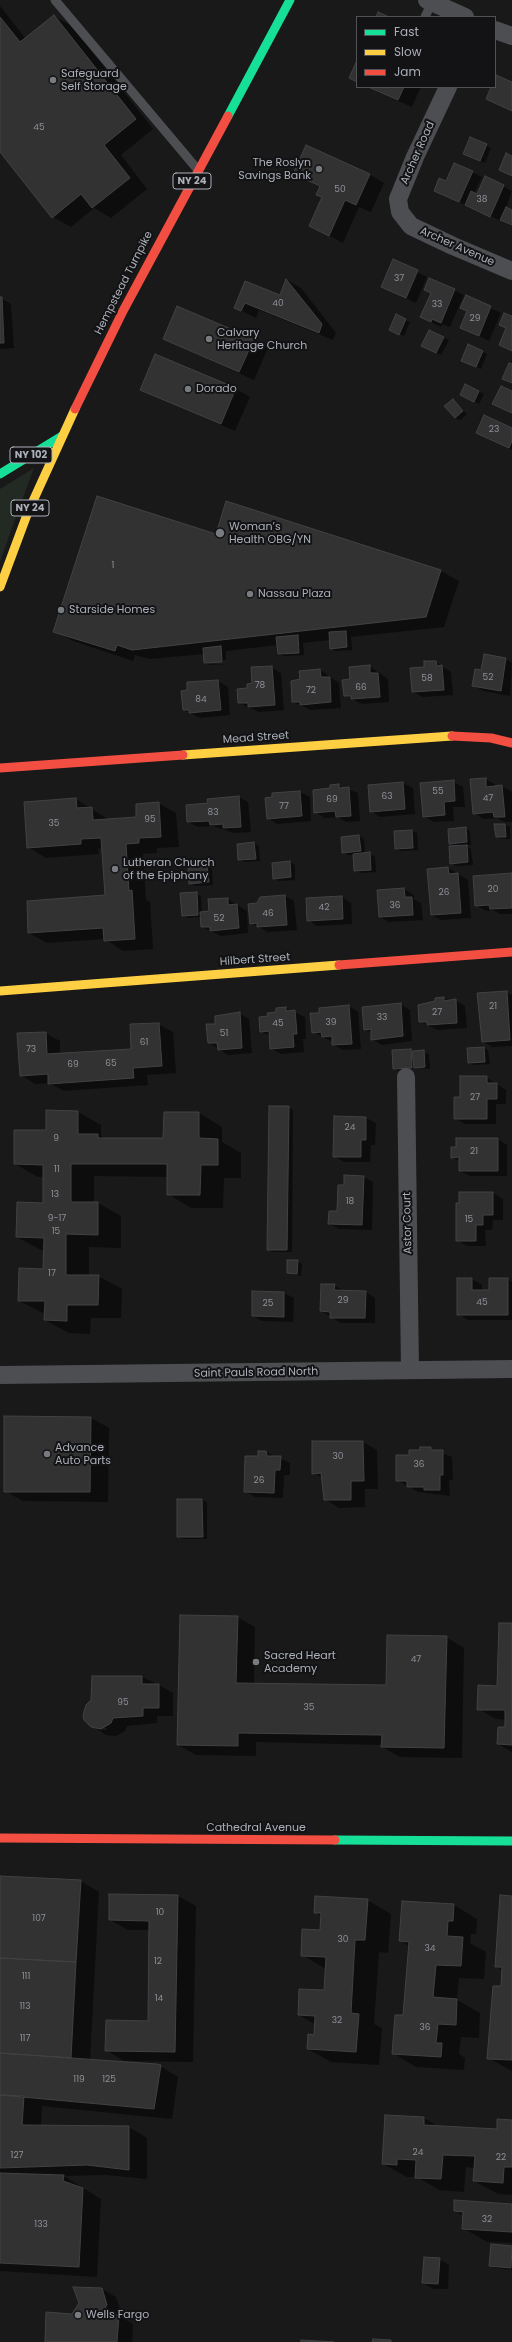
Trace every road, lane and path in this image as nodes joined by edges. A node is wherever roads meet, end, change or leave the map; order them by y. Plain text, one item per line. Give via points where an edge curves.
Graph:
1 (55, 0) edge
2 (290, 0) edge
3 (428, 6) edge
4 (462, 16) edge
5 (496, 30) edge
6 (512, 36) edge
7 (448, 88) edge
8 (198, 170) junction
9 (405, 218) joint
10 (512, 271) edge
11 (62, 436) junction
12 (0, 474) edge
13 (0, 587) edge
14 (512, 743) edge
15 (0, 768) edge
16 (512, 952) edge
17 (0, 991) edge
18 (406, 1077) dead end
19 (512, 1369) edge
20 (410, 1370) junction
21 (0, 1375) edge
22 (0, 1838) edge
23 (512, 1841) edge

1 - 8 lane
2 - 8 street, Hempstead Turnpike / NY 24
3 - 4 street
5 - 6 street
7 - 9 street, Archer Road via 398,200 400,212
8 - 11 street, Hempstead Turnpike / NY 24 via 135,286
9 - 10 street, Archer Avenue via 411,226
11 - 12 street, NY 102
11 - 13 street, Hempstead Turnpike / NY 24 via 28,512
14 - 15 street, Mead Street via 492,738 447,736
16 - 17 street, Hilbert Street
18 - 20 street, Astor Court
19 - 20 street, Saint Pauls Road North
20 - 21 street, Saint Pauls Road North
22 - 23 street, Cathedral Avenue

